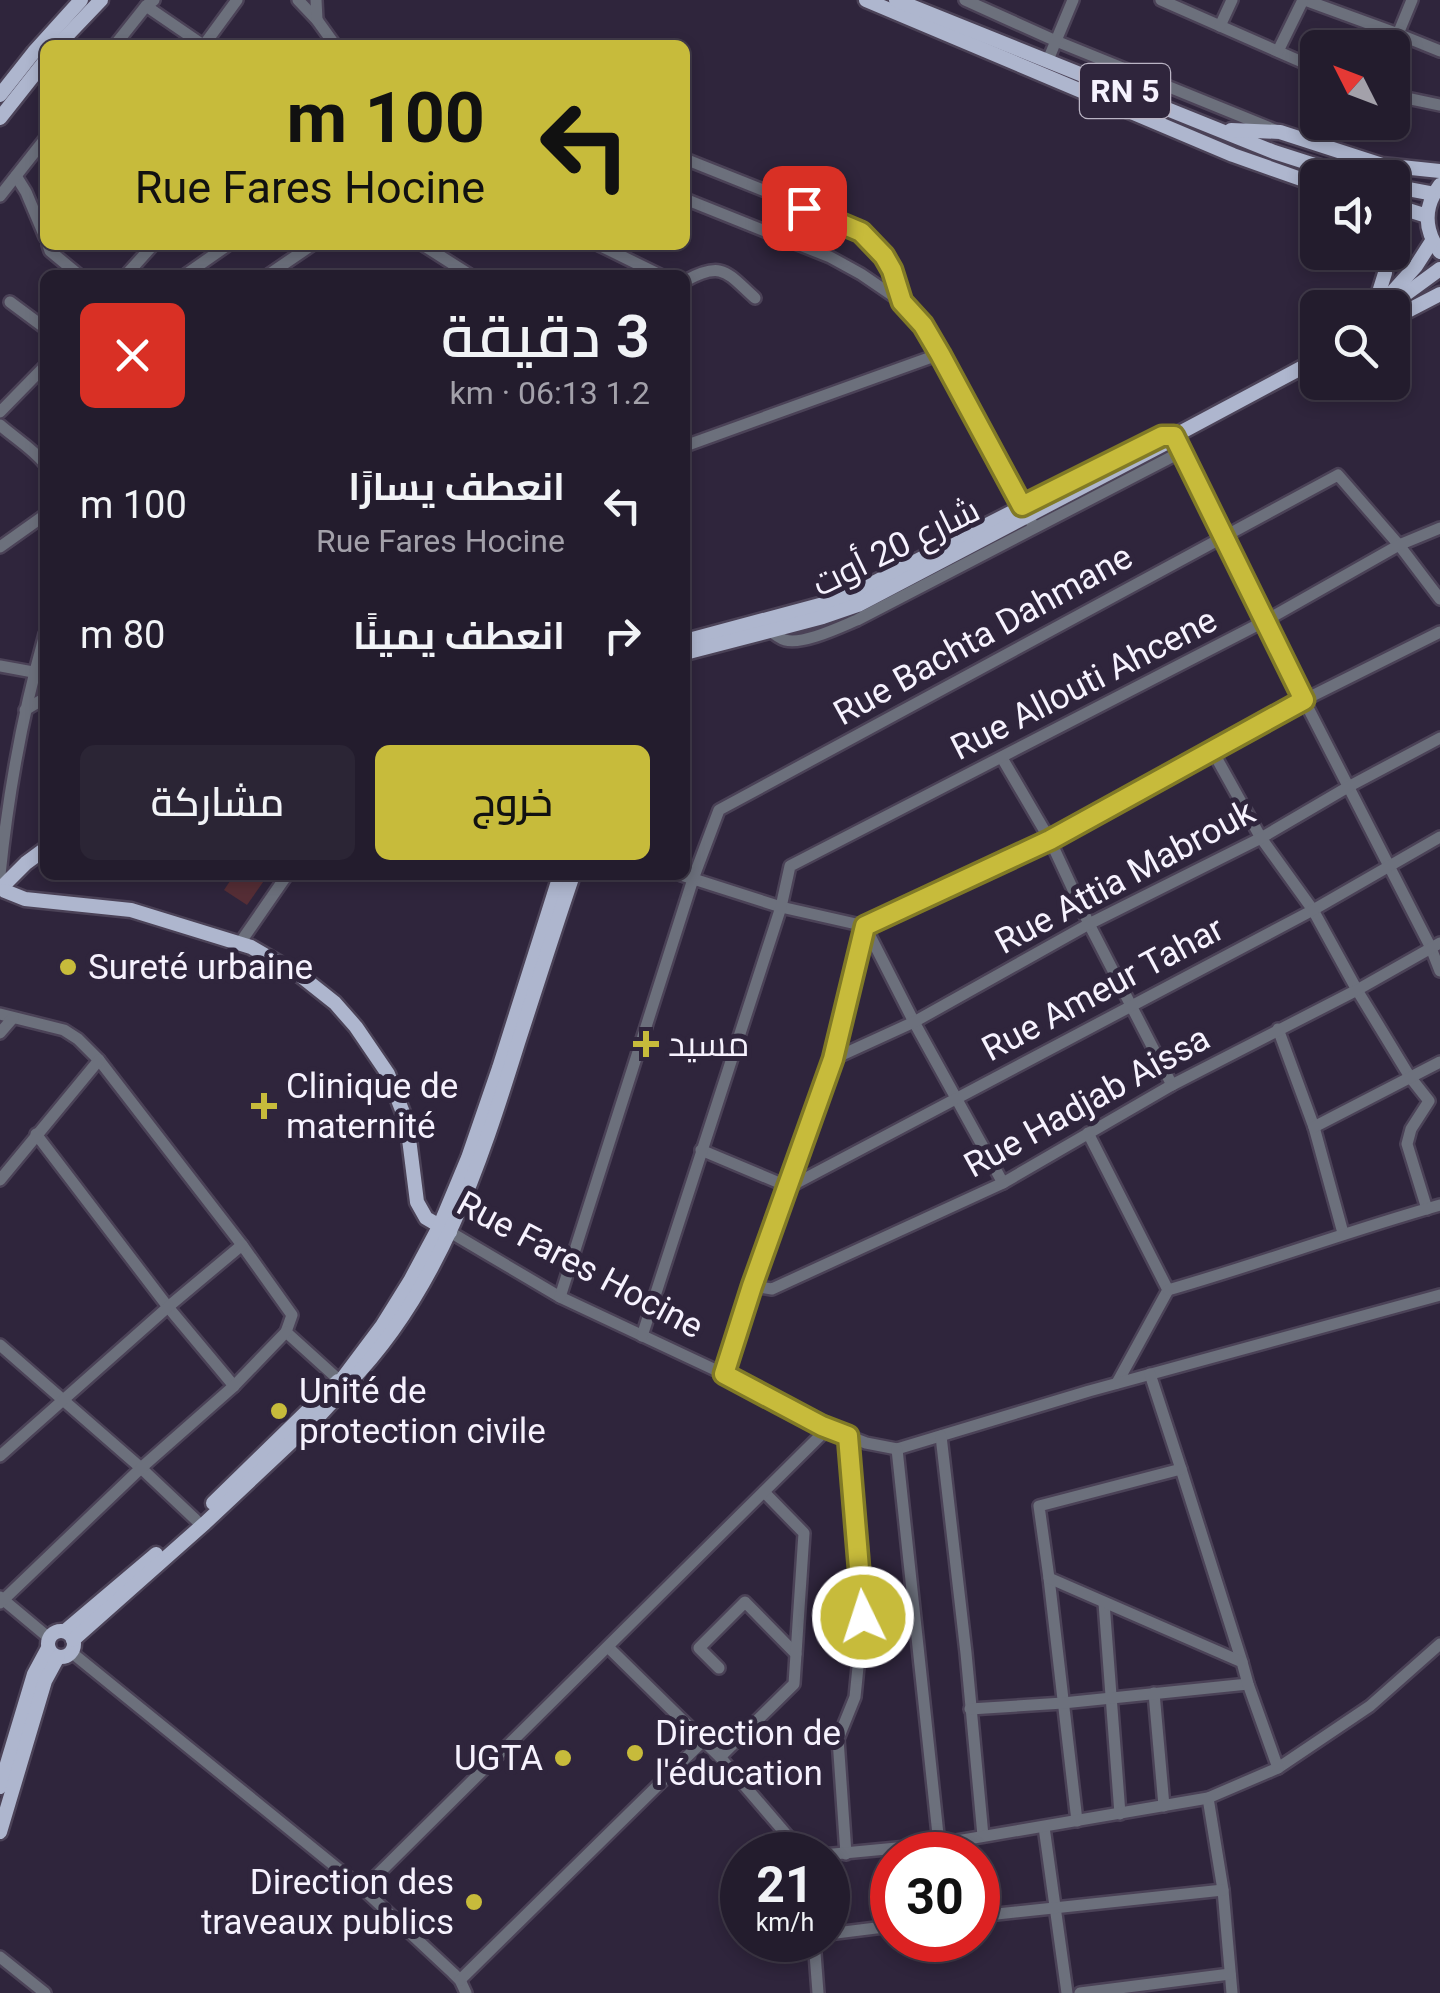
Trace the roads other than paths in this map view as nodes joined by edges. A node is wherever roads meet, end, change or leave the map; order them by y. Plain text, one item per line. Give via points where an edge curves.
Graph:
1 (81, 0) edge
2 (102, 0) edge
3 (236, 0) edge
4 (298, 0) edge
5 (316, 0) edge
6 (866, 0) edge
7 (896, 0) edge
8 (965, 0) edge
9 (1073, 0) edge
10 (1161, 0) edge
11 (1232, 0) edge
12 (1304, 0) edge
13 (1412, 0) edge
14 (150, 3) edge
15 (317, 20) junction
16 (1220, 26) junction
17 (1387, 30) edge
18 (1400, 30) edge
19 (1410, 39) edge
20 (45, 40) edge
21 (63, 40) edge
22 (120, 40) edge
23 (197, 40) edge
24 (207, 40) edge
25 (331, 40) edge
26 (1056, 40) junction
27 (40, 45) edge
28 (1440, 51) edge
29 (1278, 52) junction
30 (1048, 60) junction
31 (1300, 61) edge
32 (40, 68) edge
33 (0, 95) edge
34 (1410, 99) edge
35 (1440, 105) edge
36 (0, 118) edge
37 (1220, 130) junction
38 (1280, 132) junction
39 (40, 156) edge
40 (690, 161) edge
41 (1300, 161) edge
42 (1440, 170) edge
43 (16, 176) junction
44 (1300, 179) edge
45 (1410, 187) edge
46 (1435, 189) edge
47 (0, 196) edge
48 (690, 201) edge
49 (1410, 211) edge
50 (1426, 216) junction
51 (40, 225) edge
52 (1436, 247) edge
53 (49, 250) edge
54 (148, 250) edge
55 (221, 250) edge
56 (305, 250) edge
57 (431, 250) edge
58 (609, 250) edge
59 (1440, 269) edge
60 (73, 270) edge
61 (130, 270) edge
62 (192, 270) edge
63 (275, 270) edge
64 (465, 270) edge
65 (650, 270) edge
66 (690, 279) edge
67 (1393, 290) edge
68 (1410, 292) edge
69 (1440, 294) edge
70 (755, 298) dead end
71 (10, 302) dead end
72 (902, 302) junction
73 (1410, 310) edge
74 (40, 324) edge
75 (940, 354) junction
76 (1300, 368) edge
77 (40, 372) edge
78 (40, 382) edge
79 (19, 395) junction
80 (0, 412) edge
81 (0, 425) edge
82 (1174, 436) junction
83 (40, 441) edge
84 (690, 444) edge
85 (31, 447) junction
86 (1182, 452) junction
87 (40, 458) edge
88 (1028, 516) junction
89 (40, 519) edge
90 (1440, 528) edge
91 (1224, 535) junction
92 (1399, 545) junction
93 (0, 547) edge
94 (1440, 598) edge
95 (1265, 621) junction
96 (1440, 632) edge
97 (690, 640) edge
98 (40, 650) edge
99 (690, 651) edge
100 (0, 666) edge
101 (33, 672) junction
102 (1304, 700) junction
103 (40, 701) edge
104 (26, 710) junction
105 (1440, 738) edge
106 (1212, 750) junction
107 (1002, 758) junction
108 (0, 773) edge
109 (14, 776) junction
110 (1348, 786) junction
111 (1440, 836) edge
112 (1261, 838) junction
113 (1050, 840) junction
114 (40, 852) edge
115 (1389, 864) junction
116 (690, 871) edge
117 (690, 878) edge
118 (284, 880) edge
119 (558, 880) edge
120 (571, 880) edge
121 (686, 880) edge
122 (2, 886) edge
123 (781, 907) junction
124 (1313, 910) junction
125 (1088, 924) junction
126 (865, 926) junction
127 (240, 943) junction
128 (1435, 946) edge
129 (1440, 971) edge
130 (1357, 990) junction
131 (1132, 1004) junction
132 (6, 1016) edge
133 (914, 1022) junction
134 (1278, 1029) junction
135 (0, 1033) edge
136 (833, 1059) junction
137 (99, 1060) junction
138 (1440, 1062) edge
139 (1410, 1077) junction
140 (1172, 1085) junction
141 (957, 1098) junction
142 (1314, 1128) junction
143 (1088, 1133) junction
144 (36, 1134) junction
145 (701, 1150) junction
146 (0, 1180) edge
147 (1003, 1183) junction
148 (789, 1187) junction
149 (1433, 1207) edge
150 (445, 1228) junction
151 (1343, 1233) junction
152 (242, 1245) junction
153 (752, 1286) junction
154 (1168, 1290) junction
155 (1440, 1295) edge
156 (560, 1296) junction
157 (168, 1307) junction
158 (286, 1332) junction
159 (642, 1336) junction
160 (0, 1345) edge
161 (724, 1374) junction
162 (1150, 1374) junction
163 (342, 1382) junction
164 (1117, 1383) junction
165 (234, 1386) junction
166 (63, 1400) junction
167 (828, 1428) junction
168 (848, 1436) junction
169 (941, 1436) junction
170 (898, 1449) junction
171 (0, 1456) edge
172 (142, 1468) junction
173 (1180, 1469) junction
174 (764, 1492) junction
175 (196, 1520) junction
176 (1049, 1578) junction
177 (1, 1600) edge
178 (1104, 1603) junction
179 (61, 1644) junction
180 (1440, 1644) edge
181 (608, 1646) junction
182 (796, 1654) junction
183 (1242, 1662) junction
184 (719, 1668) dead end
185 (1248, 1684) junction
186 (1154, 1693) junction
187 (1112, 1697) junction
188 (1063, 1703) junction
189 (970, 1710) junction
190 (703, 1741) junction
191 (720, 1757) junction
192 (1278, 1768) junction
193 (0, 1787) edge
194 (1208, 1798) junction
195 (1164, 1806) junction
196 (1120, 1814) junction
197 (1077, 1822) junction
198 (1044, 1827) junction
199 (0, 1832) edge
200 (784, 1832) edge
201 (844, 1832) edge
202 (938, 1832) edge
203 (983, 1832) edge
204 (1000, 1833) edge
205 (363, 1889) junction
206 (1224, 1890) junction
207 (1054, 1907) junction
208 (1000, 1913) edge
209 (0, 1957) edge
210 (816, 1962) edge
211 (1230, 1974) junction
212 (460, 1980) junction
213 (45, 1993) edge
214 (466, 1993) edge
215 (818, 1993) edge
216 (1067, 1993) edge
217 (1080, 1993) edge
218 (1232, 1993) edge

1 - 20 main road
2 - 21 main road
3 - 24 street
4 - 15 street
5 - 15 street
6 - 44 main road, RN 5
7 - 30 main road, RN 5
8 - 26 street
9 - 26 street
10 - 16 street
11 - 16 street
12 - 17 street
12 - 29 street
13 - 18 street
14 - 22 street
14 - 23 street
15 - 25 street
16 - 29 street
19 - 28 street
26 - 30 street
26 - 38 street
27 - 33 main road
29 - 31 street
30 - 37 main road, RN 5
32 - 36 main road
34 - 35 street
37 - 38 main road
37 - 41 main road, RN 5
38 - 42 main road via 1382,165
39 - 43 street
40 - 72 street via 861,232 884,256
43 - 47 street
43 - 51 street
45 - 46 main road
46 - 50 main road
48 - 72 street via 830,257
49 - 50 main road
50 - 52 main road
52 - 67 main road
53 - 60 street
54 - 61 street
55 - 62 street
56 - 63 street
57 - 64 street
58 - 65 street
59 - 68 main road
66 - 70 street via 715,269
69 - 73 main road
71 - 74 street
72 - 75 street
75 - 84 street
75 - 88 street
76 - 82 main road, شارع 20 أوت
77 - 79 street
78 - 79 street
79 - 80 street
81 - 85 street
82 - 86 street
82 - 88 main road, شارع 20 أوت
83 - 85 street
85 - 87 street
86 - 88 street
86 - 91 street
88 - 97 main road, شارع 20 أوت via 842,599
88 - 99 main road, شارع 20 أوت via 858,605
89 - 93 street
90 - 92 street, Rue Allouti Ahcene
91 - 92 street, Rue Bachta Dahmane via 1338,475
91 - 95 street
91 - 116 street, Rue Bachta Dahmane via 719,810
92 - 94 street
92 - 95 street, Rue Allouti Ahcene
95 - 102 street
95 - 107 street, Rue Allouti Ahcene
96 - 102 street
98 - 101 street
100 - 101 street
101 - 104 street
102 - 106 street
102 - 110 street
103 - 104 street
104 - 109 street
105 - 110 street, Rue Attia Mabrouk
106 - 112 street
106 - 113 street
107 - 113 street
107 - 123 street, Rue Allouti Ahcene via 790,866
108 - 109 street
109 - 122 street
110 - 112 street, Rue Attia Mabrouk
110 - 115 street
111 - 115 street, Rue Ameur Tahar
112 - 124 street
112 - 125 street, Rue Attia Mabrouk
113 - 125 street
113 - 126 street
114 - 122 main road
115 - 124 street, Rue Ameur Tahar
115 - 128 street
117 - 123 street
118 - 127 street
119 - 150 main road
120 - 150 main road via 484,1146
121 - 156 street, Rue Bachta Dahmane
122 - 127 main road, Rue Fares Hocine via 25,898 131,910
123 - 126 street
123 - 145 street
124 - 130 street
124 - 131 street, Rue Ameur Tahar
125 - 131 street
125 - 133 street, Rue Attia Mabrouk
126 - 133 street
126 - 136 street
127 - 150 main road, Rue Fares Hocine via 317,988 375,1051 407,1123 416,1202 426,1218
128 - 129 street
128 - 130 street, Rue Hadjab Aissa
130 - 134 street, Rue Hadjab Aissa
130 - 139 street
131 - 140 street
131 - 141 street, Rue Ameur Tahar
132 - 135 street
132 - 137 street via 64,1030
133 - 136 street, Rue Attia Mabrouk
133 - 141 street
134 - 140 street, Rue Hadjab Aissa
134 - 142 street
136 - 148 street
137 - 144 street
137 - 152 street
138 - 139 street
139 - 142 street
139 - 149 street via 1428,1101 1407,1144
140 - 143 street, Rue Hadjab Aissa
141 - 147 street
141 - 148 street, Rue Ameur Tahar
142 - 151 street
143 - 147 street, Rue Hadjab Aissa
143 - 154 street
144 - 146 street
144 - 157 street
145 - 148 street
145 - 159 street
147 - 153 street, Rue Hadjab Aissa via 772,1289
148 - 153 street
149 - 151 street
150 - 156 street, Rue Fares Hocine
150 - 163 main road
151 - 154 street
152 - 157 street
152 - 158 street via 292,1315
153 - 161 street
154 - 164 street
155 - 162 street
156 - 159 street, Rue Fares Hocine
157 - 165 street
157 - 166 street
158 - 163 street
158 - 165 street
159 - 161 street, Rue Fares Hocine
160 - 166 street
161 - 167 street, Rue Fares Hocine
162 - 164 street
162 - 173 street
163 - 175 main road
163 - 179 main road via 206,1522
164 - 169 street
165 - 172 street
166 - 171 street
166 - 172 street
167 - 168 street, Rue Fares Hocine
167 - 174 street
168 - 170 street, Rue Fares Hocine
168 - 201 street via 863,1617 855,1697 838,1739
169 - 170 street
169 - 189 street
170 - 202 street
172 - 175 street
172 - 177 street
173 - 176 street via 1039,1506
173 - 183 street
174 - 181 street
174 - 182 street via 804,1534
175 - 179 main road
176 - 178 street
176 - 188 street
177 - 179 street
178 - 183 street
178 - 187 street
179 - 193 main road via 34,1674
179 - 199 main road
179 - 205 street
180 - 192 street via 1370,1706
181 - 190 street
181 - 205 street
182 - 184 street via 746,1602 699,1648
182 - 191 street via 794,1684
183 - 185 street
185 - 186 street
185 - 192 street
186 - 187 street
186 - 195 street
187 - 188 street
187 - 196 street
188 - 189 street
188 - 197 street
189 - 203 street
190 - 191 street
190 - 212 street
191 - 200 street
192 - 194 street
194 - 195 street
194 - 206 street
195 - 196 street
196 - 197 street
197 - 198 street
198 - 204 street
198 - 207 street
205 - 212 street
206 - 207 street
206 - 211 street
207 - 208 street
207 - 216 street
209 - 213 street
210 - 215 street
211 - 217 street
211 - 218 street
212 - 214 street

